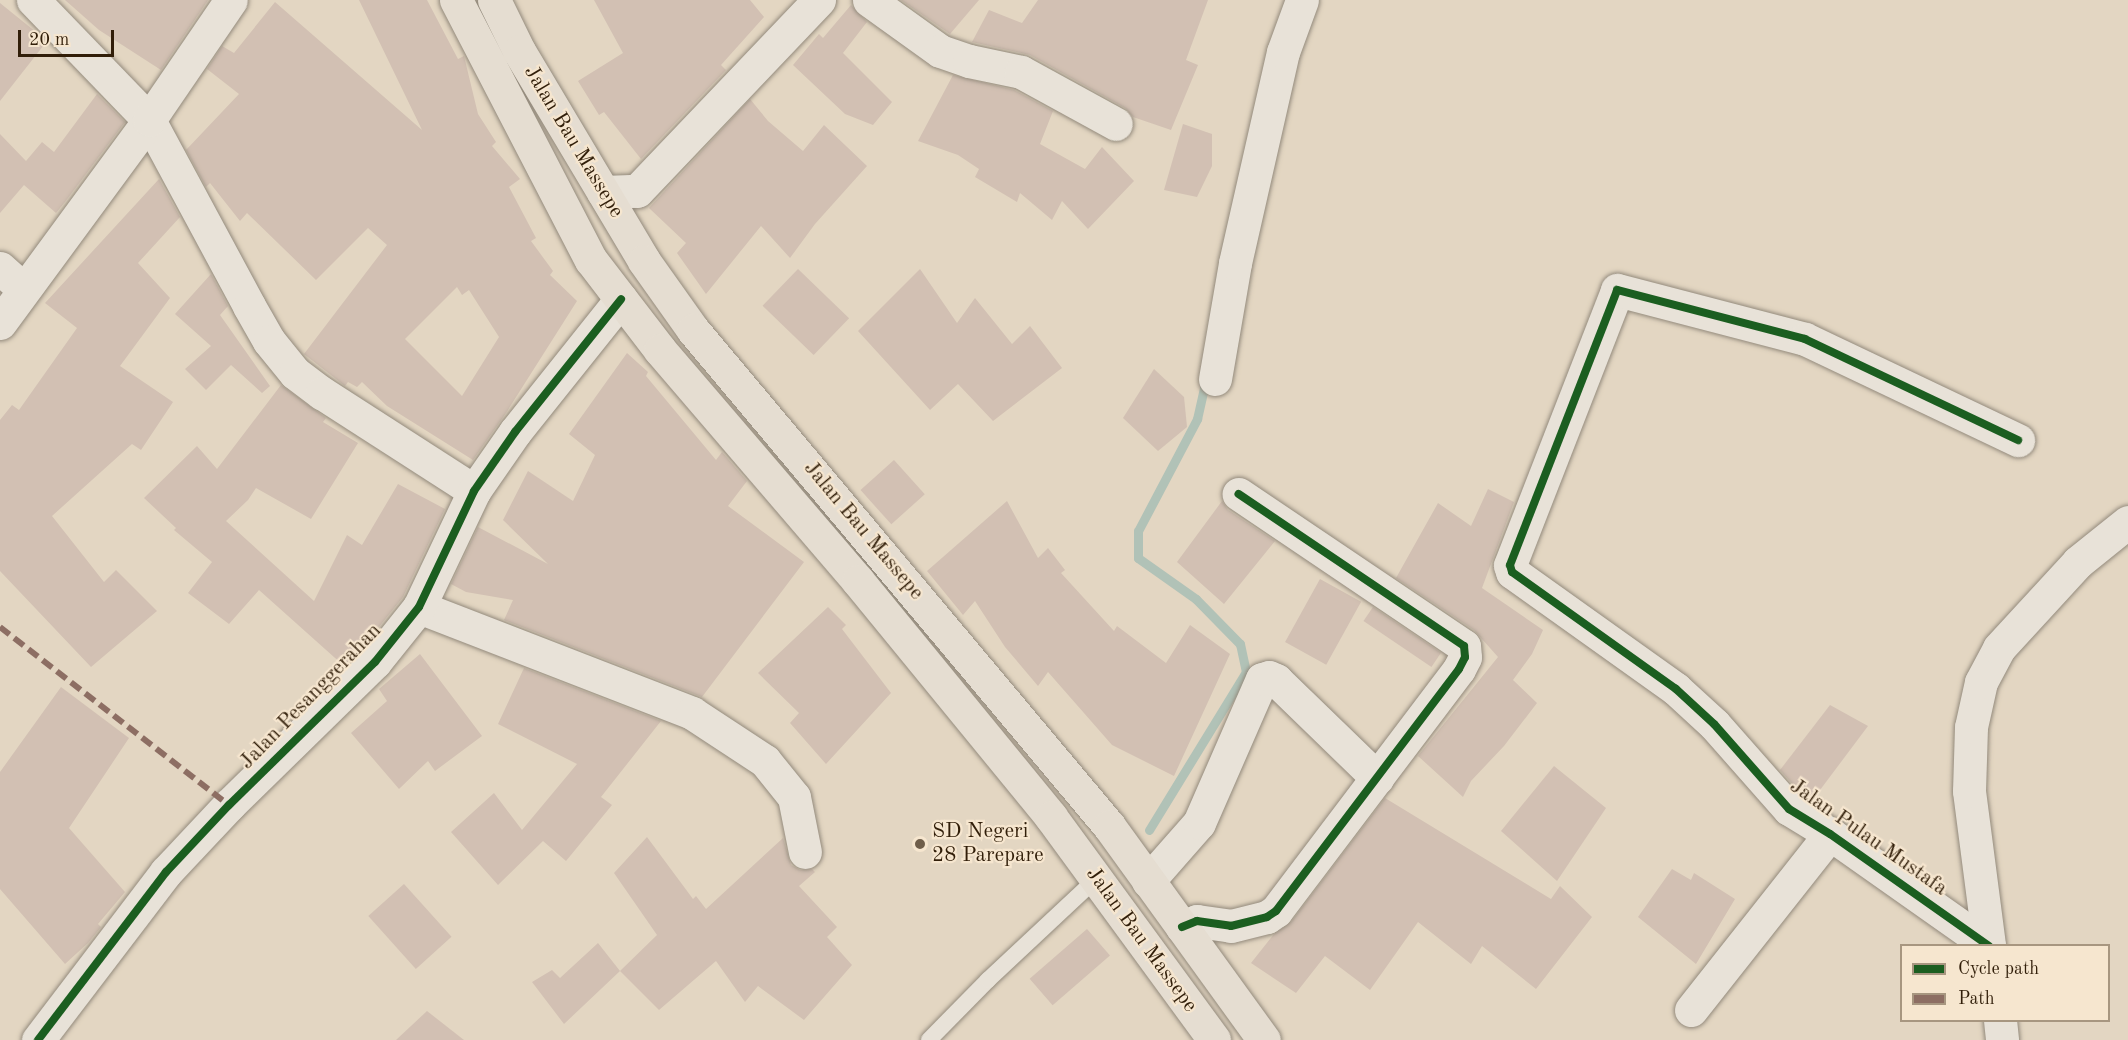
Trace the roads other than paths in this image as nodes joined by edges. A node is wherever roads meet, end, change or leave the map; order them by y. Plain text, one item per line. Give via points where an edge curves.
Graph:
1 (33, 0) edge
2 (231, 0) edge
3 (456, 0) edge
4 (494, 0) edge
5 (819, 0) edge
6 (869, 0) edge
7 (1302, 0) edge
8 (149, 120) junction
9 (1116, 124) dead end
10 (603, 192) junction
11 (11, 279) edge
12 (621, 300) junction
13 (0, 322) edge
14 (1215, 379) dead end
15 (2018, 440) dead end
16 (474, 490) junction
17 (1239, 494) dead end
18 (2128, 522) edge
19 (419, 607) junction
20 (1377, 777) junction
21 (1830, 834) junction
22 (805, 852) dead end
23 (1097, 878) junction
24 (1148, 881) junction
25 (1182, 927) junction
26 (1988, 944) edge
27 (1989, 944) edge
28 (1691, 1010) dead end
29 (2000, 1022) edge
30 (38, 1040) edge
31 (929, 1040) edge
32 (1214, 1040) edge
33 (1264, 1040) edge
34 (2002, 1040) edge

1 - 8 street
2 - 8 street
3 - 12 highway, Jalan Bau Massepe via 591,260
4 - 10 highway, Jalan Bau Massepe via 519,51
5 - 10 street via 637,191
6 - 9 street via 939,51 1021,72
7 - 14 street via 1283,52 1235,263
8 - 11 street
8 - 16 street via 269,341 296,373
10 - 24 highway, Jalan Bau Massepe via 644,261 693,330 1044,746
11 - 13 street
12 - 16 street, Jalan Pesanggerahan via 515,432
12 - 23 highway, Jalan Bau Massepe via 866,590
15 - 21 street, Jalan Pulau Mustafa via 1804,339 1617,290 1517,544 1510,565 1512,572 1676,689 1714,724 1789,809
16 - 19 street, Jalan Pesanggerahan
17 - 20 street via 1464,646 1465,657 1459,669
18 - 27 street via 2078,562 1999,648 1981,682 1971,727 1969,790
19 - 22 street via 692,713 765,762 794,797
19 - 30 street, Jalan Pesanggerahan via 375,662 165,872
20 - 24 street via 1276,680 1262,679 1199,824
20 - 25 street via 1276,911 1231,926 1197,921
21 - 26 street, Jalan Pulau Mustafa
21 - 28 street
23 - 31 lane
23 - 32 highway, Jalan Bau Massepe
24 - 25 highway, Jalan Bau Massepe
25 - 33 highway, Jalan Bau Massepe
29 - 34 street

